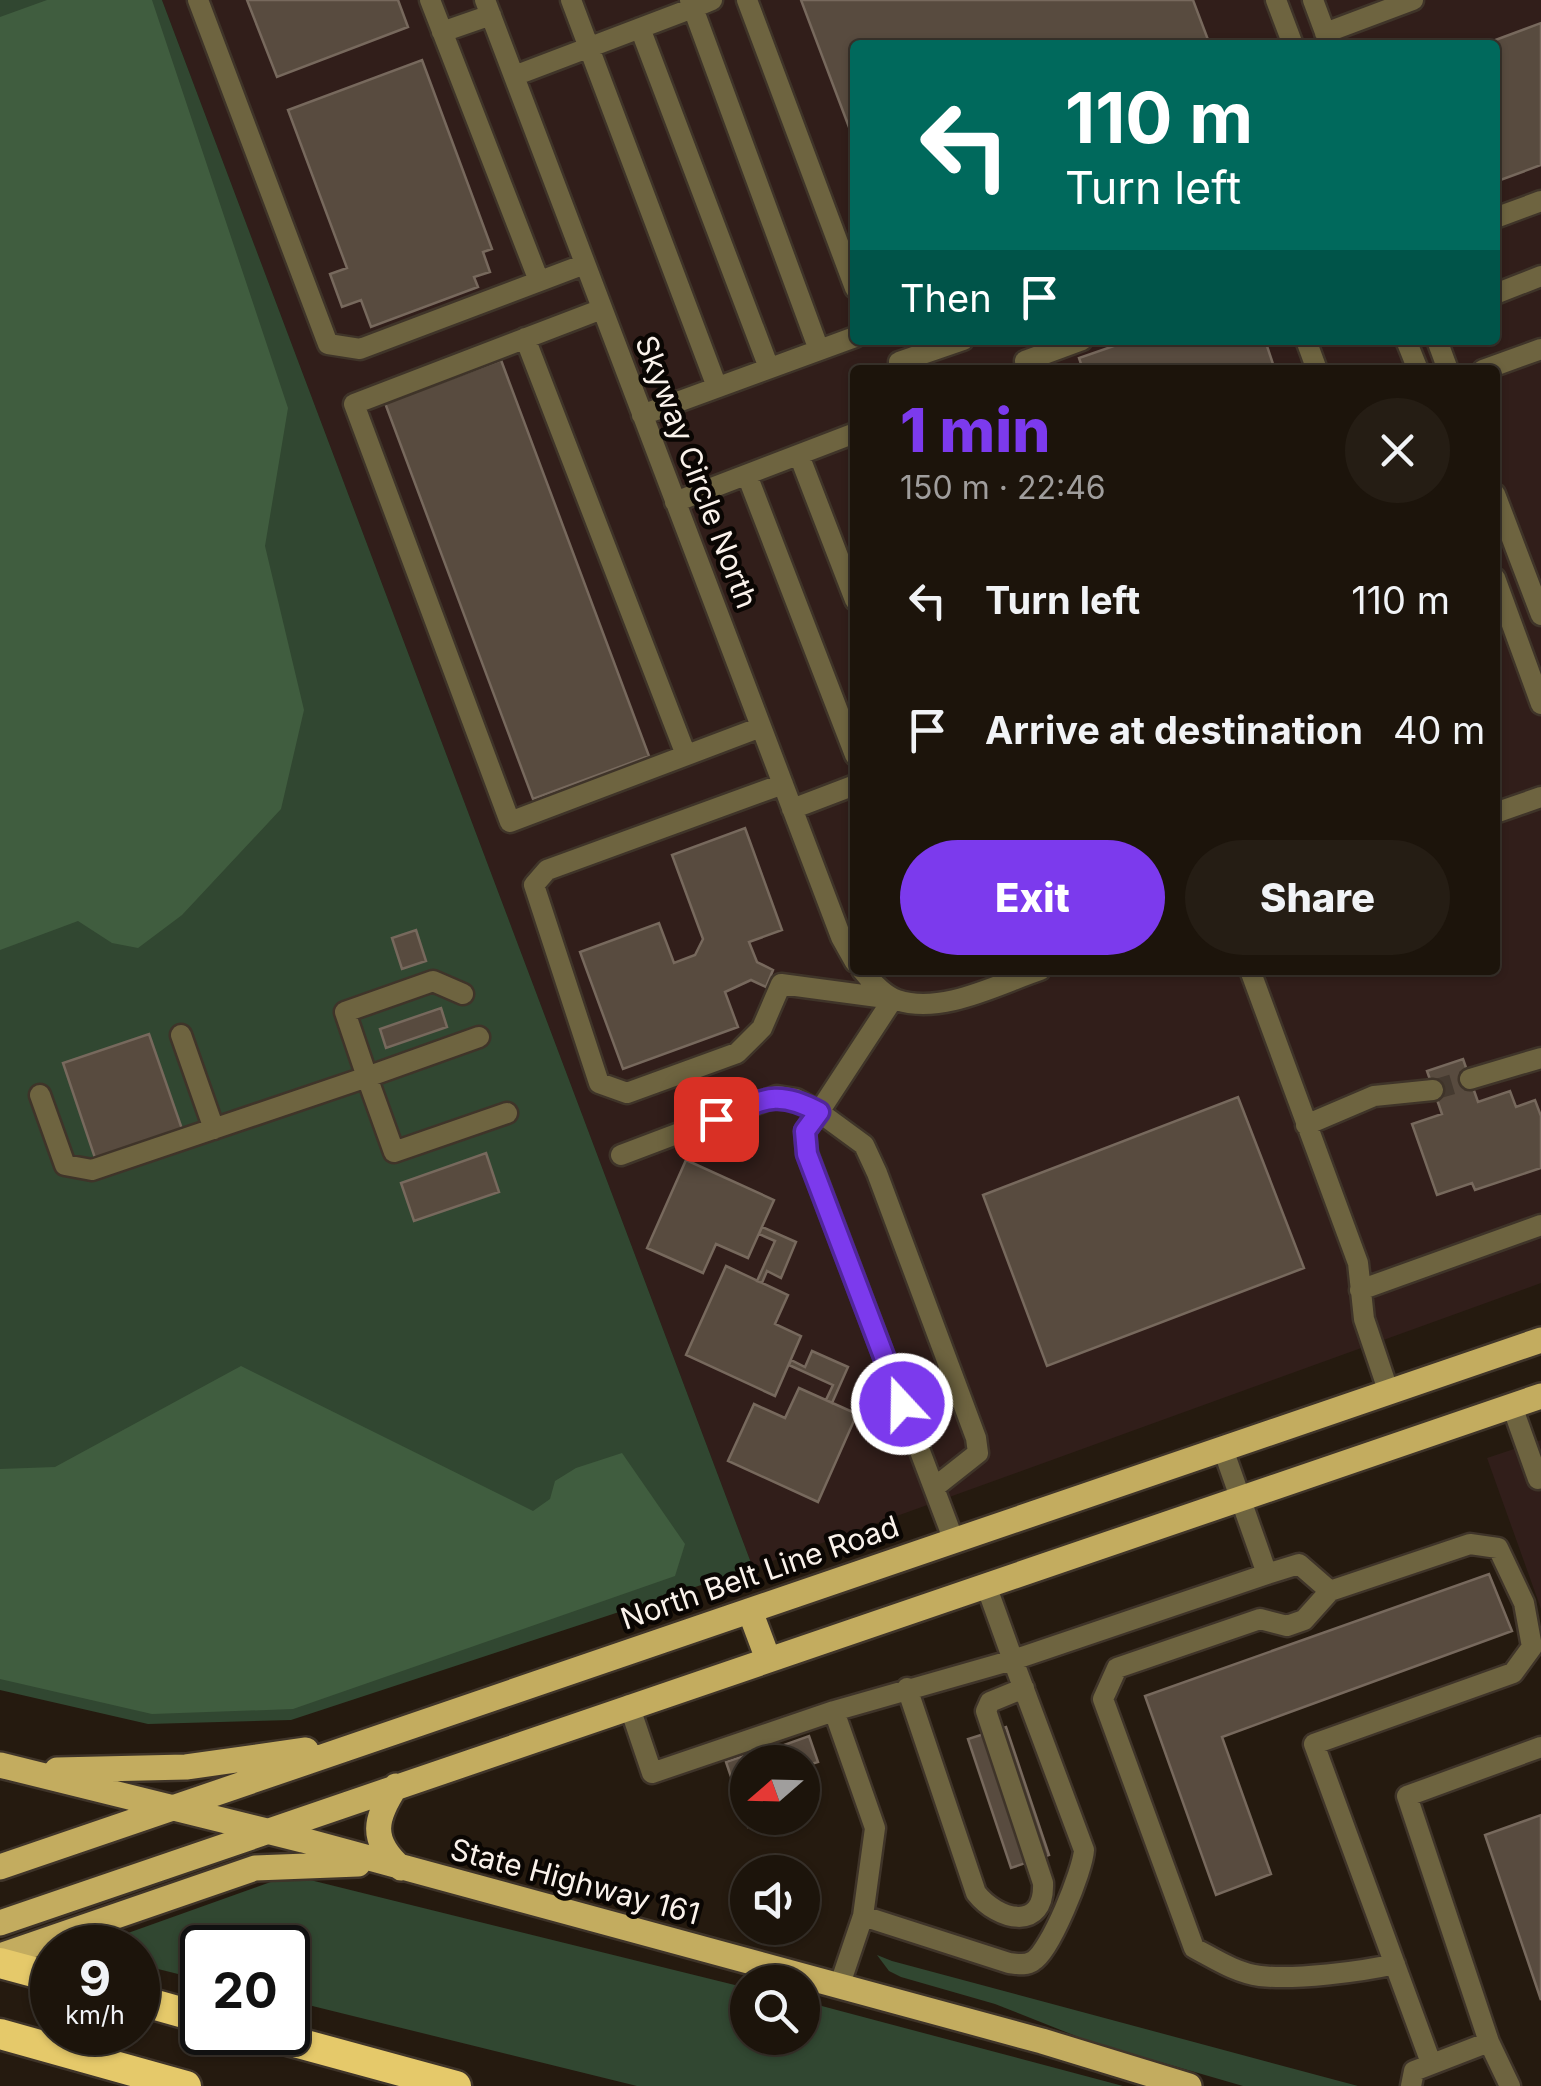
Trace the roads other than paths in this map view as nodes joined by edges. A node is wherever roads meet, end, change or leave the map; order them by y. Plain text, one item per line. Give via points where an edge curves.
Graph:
1 (198, 0) edge
2 (430, 0) edge
3 (571, 0) edge
4 (747, 0) edge
5 (1276, 0) edge
6 (1312, 0) edge
7 (1413, 0) edge
8 (698, 3) edge
9 (488, 7) edge
10 (640, 28) junction
11 (442, 32) junction
12 (1328, 39) edge
13 (1292, 40) edge
14 (589, 48) junction
15 (514, 76) junction
16 (1541, 201) edge
17 (1500, 216) edge
18 (585, 264) junction
19 (850, 275) edge
20 (1541, 276) edge
21 (540, 281) junction
22 (1500, 292) edge
23 (602, 309) junction
24 (525, 338) junction
25 (850, 339) edge
26 (949, 345) edge
27 (1068, 345) edge
28 (1541, 349) edge
29 (819, 350) junction
30 (901, 365) edge
31 (1026, 365) edge
32 (1498, 365) edge
33 (770, 368) junction
34 (717, 387) junction
35 (642, 414) junction
36 (850, 436) edge
37 (798, 455) junction
38 (747, 475) junction
39 (675, 502) junction
40 (1500, 507) edge
41 (850, 587) edge
42 (1500, 593) edge
43 (1541, 615) edge
44 (1541, 704) edge
45 (761, 727) junction
46 (850, 742) edge
47 (686, 755) junction
48 (782, 784) junction
49 (850, 787) edge
50 (1541, 797) edge
51 (792, 809) junction
52 (1500, 811) edge
53 (850, 953) edge
54 (867, 975) edge
55 (1252, 975) edge
56 (1001, 976) edge
57 (464, 994) dead end
58 (893, 999) junction
59 (180, 1035) dead end
60 (479, 1037) dead end
61 (1541, 1058) edge
62 (367, 1077) junction
63 (1470, 1078) tunnel mouth
64 (1434, 1090) tunnel mouth
65 (40, 1095) dead end
66 (819, 1112) junction
67 (507, 1113) dead end
68 (1306, 1124) junction
69 (214, 1129) junction
70 (621, 1155) dead end
71 (1541, 1225) edge
72 (1360, 1290) junction
73 (1541, 1340) edge
74 (1389, 1393) junction
75 (1541, 1396) edge
76 (1512, 1406) junction
77 (1223, 1449) junction
78 (1540, 1481) edge
79 (935, 1487) junction
80 (1241, 1499) junction
81 (954, 1541) junction
82 (1267, 1574) junction
83 (986, 1586) junction
84 (1330, 1591) junction
85 (750, 1611) junction
86 (768, 1659) junction
87 (1012, 1660) junction
88 (908, 1688) junction
89 (1024, 1688) junction
90 (629, 1706) junction
91 (834, 1711) junction
92 (365, 1742) junction
93 (1541, 1747) edge
94 (8, 1767) edge
95 (396, 1786) junction
96 (175, 1806) junction
97 (267, 1831) junction
98 (6, 1865) edge
99 (392, 1866) junction
100 (1082, 1870) junction
101 (1043, 1883) junction
102 (863, 1916) junction
103 (0, 1923) edge
104 (0, 1960) edge
105 (1394, 1964) junction
106 (30, 1970) edge
107 (839, 1987) junction
108 (0, 2034) edge
109 (1489, 2042) junction
110 (310, 2046) edge
111 (1431, 2064) junction
112 (186, 2086) edge
113 (456, 2086) edge
114 (1189, 2086) edge
115 (1411, 2086) edge
116 (1510, 2086) edge

1 - 21 street via 328,344 360,349
2 - 11 street
3 - 14 street
4 - 19 street
5 - 13 street
6 - 12 street
7 - 12 street
8 - 10 street
8 - 29 street
9 - 11 street
9 - 15 street, Skyway Circle North
10 - 14 street
10 - 33 street
11 - 21 street
14 - 15 street
14 - 34 street
15 - 18 street, Skyway Circle North
16 - 17 street
18 - 21 street
18 - 23 street, Skyway Circle North
20 - 22 street
23 - 24 street
23 - 35 street, Skyway Circle North
24 - 47 street
24 - 47 street via 354,404 510,822
25 - 29 street
26 - 30 street
27 - 31 street via 1024,360
28 - 32 street
29 - 33 street
33 - 34 street
34 - 35 street
35 - 39 street, Skyway Circle North
36 - 37 street
37 - 38 street
37 - 41 street
38 - 39 street
38 - 46 street
39 - 45 street, Skyway Circle North
40 - 43 street
42 - 44 street
45 - 47 street
45 - 48 street, Skyway Circle North
48 - 51 street, Skyway Circle North
48 - 58 street via 548,870 534,885 599,1083 627,1093 737,1054 762,1028 781,984
49 - 51 street
50 - 52 street
51 - 53 street, Skyway Circle North
54 - 58 street
55 - 68 street
56 - 58 street via 941,1002
57 - 62 street via 433,981 345,1012
58 - 66 street
59 - 69 street
60 - 62 street
61 - 63 street
62 - 67 street via 394,1152
62 - 69 street
64 - 68 street via 1374,1096
65 - 69 street via 65,1165 92,1170
66 - 70 street via 777,1096
66 - 79 street via 805,1131 807,1154
66 - 79 street via 864,1145 871,1159 976,1438 978,1453
68 - 72 street via 1358,1262
71 - 72 street
72 - 74 street
73 - 74 main road, North Belt Line Road
74 - 77 main road, North Belt Line Road
75 - 76 main road
76 - 78 street
76 - 80 main road
77 - 80 street
77 - 81 main road, North Belt Line Road
79 - 81 street
80 - 82 street
80 - 83 main road
81 - 85 main road, North Belt Line Road
82 - 84 street via 1300,1564
82 - 87 street
83 - 86 main road
83 - 87 street
84 - 105 street via 1304,1620 1287,1626 1260,1619 1117,1668 1103,1700 1194,1948 1260,1976
84 - 105 street via 1470,1544 1498,1548 1524,1603 1532,1647 1513,1673 1314,1744
85 - 86 main road
85 - 92 main road, North Belt Line Road
86 - 90 main road
87 - 88 street
87 - 89 street
88 - 91 street
88 - 101 street via 976,1893 996,1910 1024,1918 1044,1900
89 - 100 street via 1084,1850
89 - 101 street via 990,1702 986,1711
90 - 91 street via 652,1773
90 - 95 main road
91 - 102 street via 875,1828
92 - 94 main road via 186,1766
92 - 96 main road, North Belt Line Road
93 - 109 street via 1407,1796
94 - 96 main road, State Highway 161
95 - 97 main road
95 - 99 main road via 378,1828
96 - 97 main road, State Highway 161
96 - 98 main road, North Belt Line Road
97 - 99 main road, State Highway 161
97 - 103 main road
99 - 104 main road via 269,1866
99 - 107 main road, State Highway 161
100 - 101 street
100 - 102 street via 1042,1955 1023,1965
102 - 107 street
104 - 106 highway
105 - 111 street
107 - 114 main road, State Highway 161
108 - 112 highway
109 - 111 street
109 - 116 street
110 - 113 highway
111 - 115 street via 1414,2071

